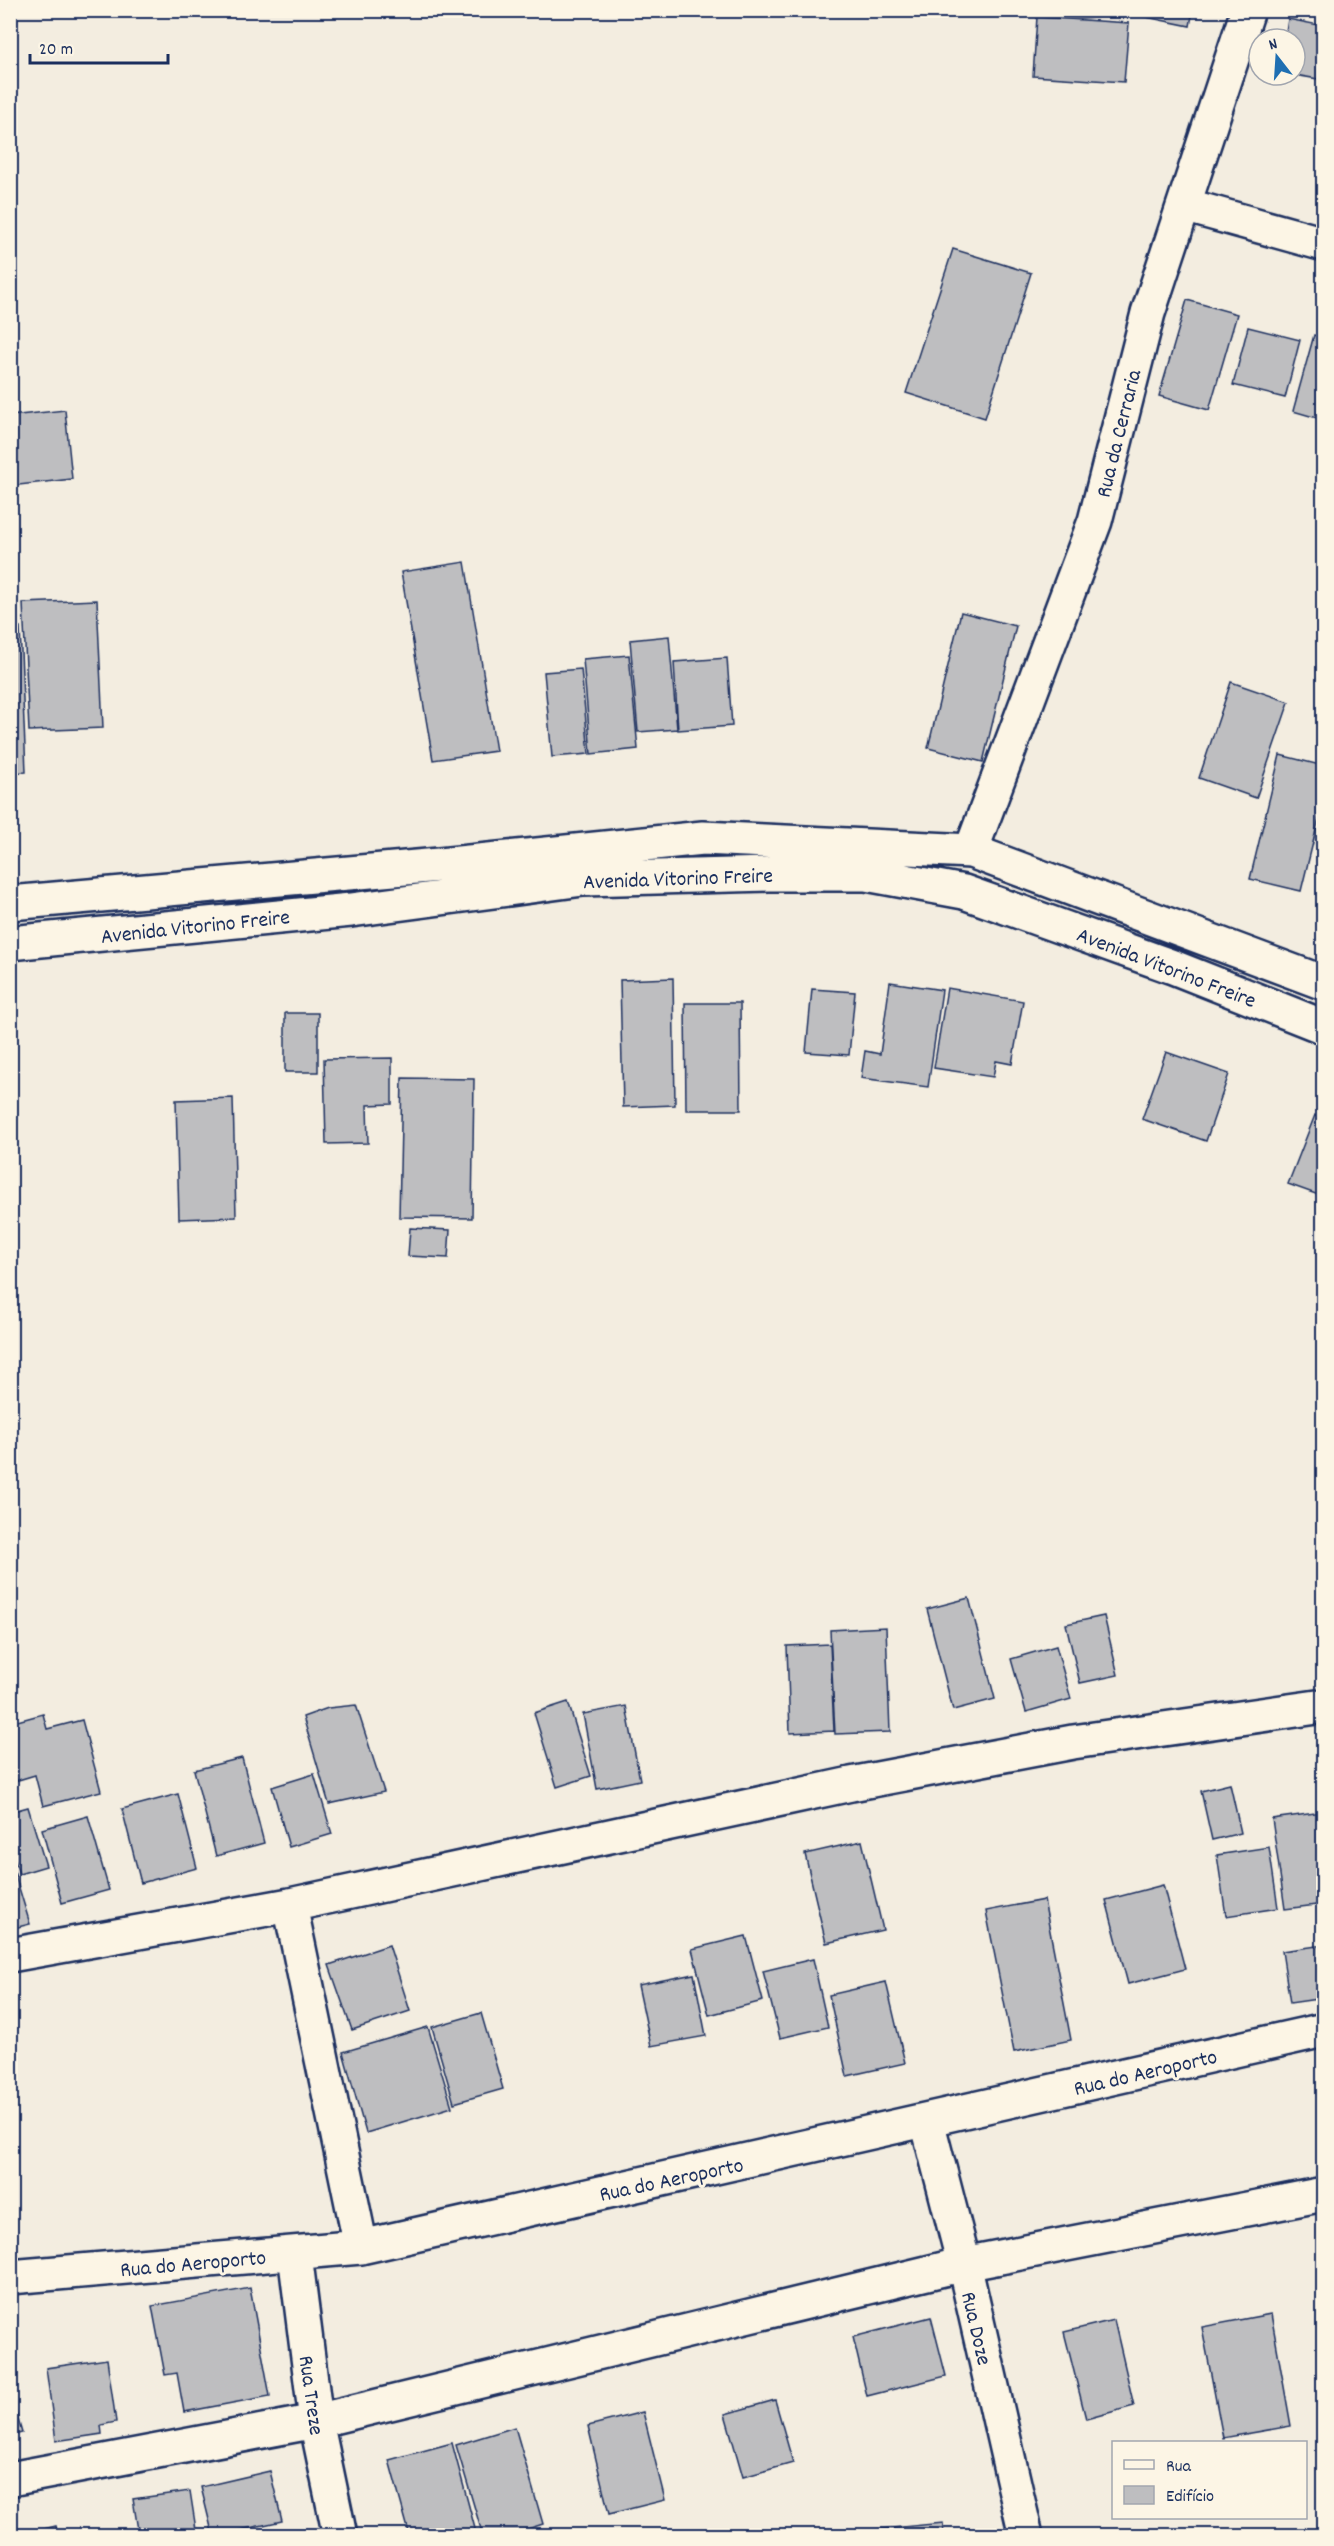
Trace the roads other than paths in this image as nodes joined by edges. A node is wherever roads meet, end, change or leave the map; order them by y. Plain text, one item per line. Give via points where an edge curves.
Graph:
1 (1248, 10) edge
2 (1184, 205) junction
3 (1323, 244) edge
4 (971, 851) junction
5 (10, 903) edge
6 (10, 943) edge
7 (1323, 983) edge
8 (1323, 1027) edge
9 (1323, 1707) edge
10 (290, 1905) junction
11 (10, 1955) edge
12 (1323, 2030) edge
13 (927, 2121) junction
14 (1323, 2194) edge
15 (361, 2247) junction
16 (295, 2254) junction
17 (964, 2264) junction
18 (10, 2277) edge
19 (316, 2421) junction
20 (10, 2479) edge
21 (340, 2535) edge
22 (1026, 2535) edge

1 - 2 street, Rua da Cerraria
2 - 3 street
2 - 4 street, Rua da Cerraria via 1148,313 1095,521
4 - 5 street, Avenida Vitorino Freire via 703,838 439,866
4 - 7 street, Avenida Vitorino Freire
6 - 8 street, Avenida Vitorino Freire via 351,910 584,879 866,874 964,891 1173,966
9 - 10 street via 1073,1742 863,1782
10 - 11 street
10 - 15 street
12 - 13 street, Rua do Aeroporto
13 - 15 street, Rua do Aeroporto
13 - 17 street, Rua Doze
14 - 17 street
15 - 16 street, Rua do Aeroporto
16 - 18 street, Rua do Aeroporto
16 - 19 street, Rua Treze
17 - 19 street
17 - 22 street, Rua Doze
19 - 20 street
19 - 21 street, Rua Treze

